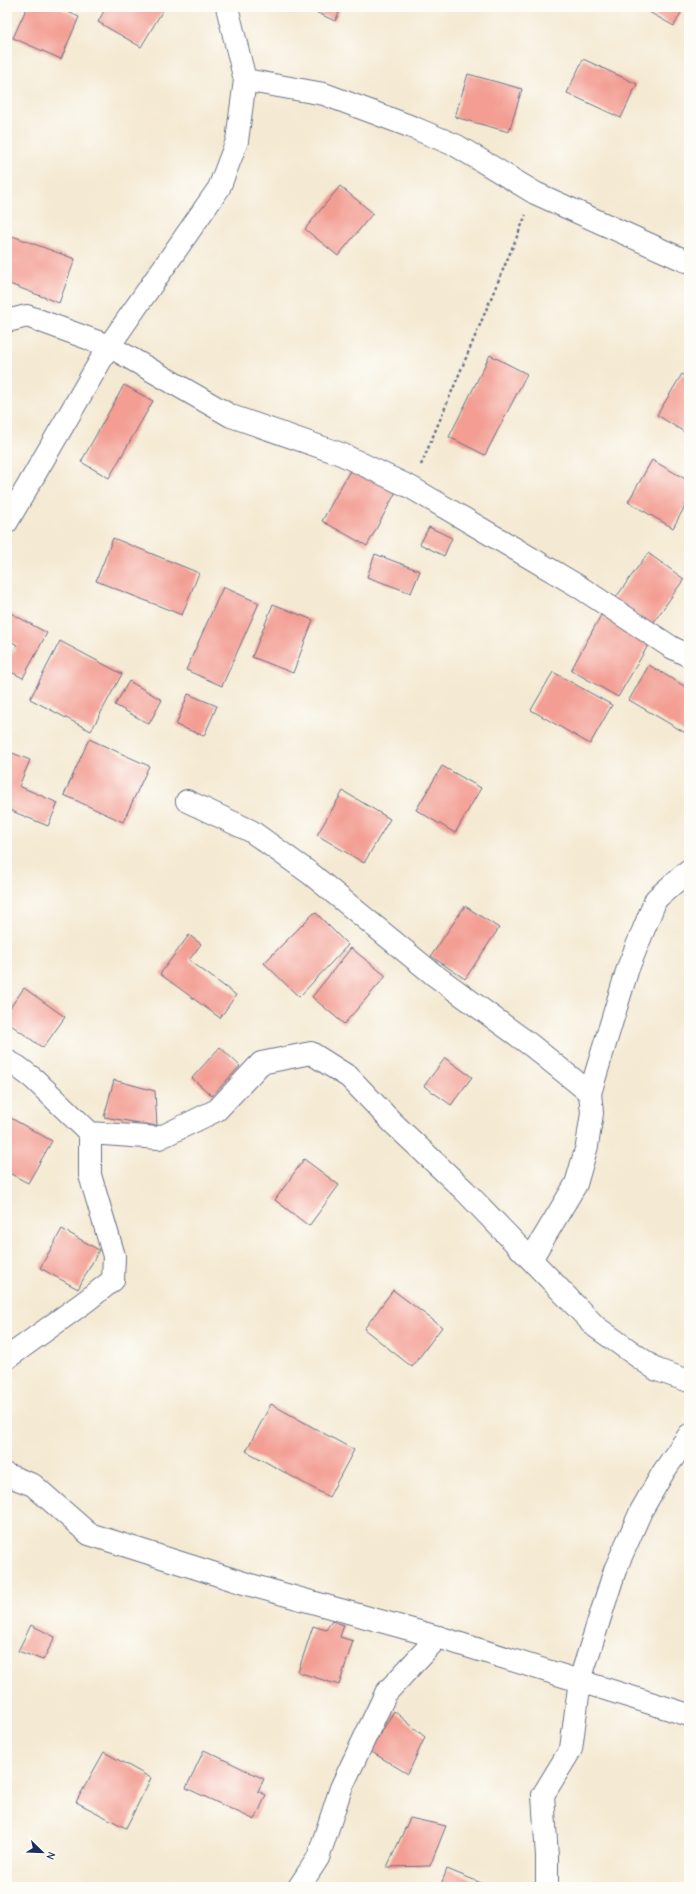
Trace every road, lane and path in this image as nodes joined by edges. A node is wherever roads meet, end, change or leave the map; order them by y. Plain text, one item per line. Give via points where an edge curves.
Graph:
1 (227, 7) edge
2 (245, 80) junction
3 (535, 193) junction
4 (686, 261) dead end
5 (7, 321) edge
6 (109, 346) junction
7 (412, 488) junction
8 (7, 522) edge
9 (689, 656) edge
10 (187, 801) dead end
11 (689, 870) edge
12 (7, 1061) edge
13 (590, 1093) junction
14 (90, 1133) junction
15 (531, 1258) junction
16 (7, 1358) edge
17 (689, 1381) edge
18 (689, 1435) edge
19 (7, 1475) edge
20 (438, 1637) junction
21 (580, 1680) junction
22 (689, 1715) edge
23 (300, 1887) edge
24 (547, 1887) edge

1 - 2 street
2 - 3 street via 324,94 412,127 456,146
2 - 6 street via 237,141 219,188
3 - 4 street
3 - 7 path
5 - 6 street via 27,316
6 - 7 street via 231,416 341,454
6 - 8 street
7 - 9 street via 578,586
10 - 13 street via 257,835 311,874 433,974 532,1046
11 - 13 street via 656,899 628,968
12 - 14 street via 34,1079
13 - 15 street via 592,1113 587,1146 576,1184
14 - 15 street via 159,1138 217,1110 261,1063 311,1053 349,1077
14 - 16 street via 90,1175 114,1256 113,1280
15 - 17 street via 596,1327 657,1370
18 - 21 street via 641,1511 615,1570
19 - 20 street via 33,1485 89,1534 247,1584
20 - 21 street
20 - 23 street via 386,1693 341,1788 318,1858
21 - 22 street
21 - 24 street via 571,1749 543,1795

